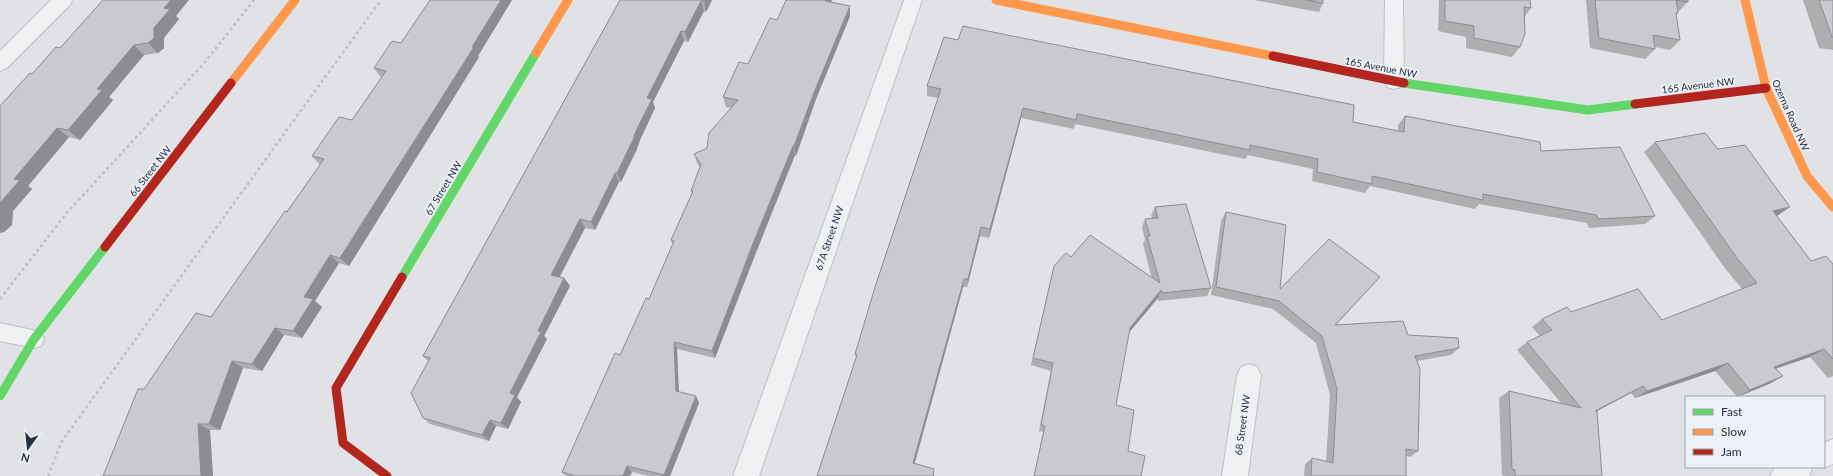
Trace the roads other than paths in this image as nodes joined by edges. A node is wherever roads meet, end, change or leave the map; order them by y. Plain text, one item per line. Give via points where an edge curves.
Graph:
1 (63, 0) edge
2 (295, 0) edge
3 (568, 0) edge
4 (913, 0) edge
5 (996, 0) edge
6 (1394, 0) edge
7 (1745, 0) edge
8 (0, 63) edge
9 (1394, 81) junction
10 (1766, 88) junction
11 (1833, 207) edge
12 (0, 332) edge
13 (28, 347) junction
14 (1249, 375) dead end
15 (0, 376) edge
16 (0, 396) edge
17 (1799, 468) edge
18 (387, 476) edge
19 (746, 476) edge
20 (1235, 476) edge
21 (1783, 476) edge

1 - 8 street
2 - 13 street, 66 Street NW
3 - 18 street, 67 Street NW via 336,388 343,443
4 - 19 street, 67A Street NW
5 - 9 street, 165 Avenue NW
6 - 9 street
7 - 10 street, Ozerna Road NW
9 - 10 street, 165 Avenue NW via 1588,110
10 - 11 street, Ozerna Road NW via 1807,176
12 - 13 lane
13 - 15 street, 66 Street NW
13 - 16 street, 66 Street NW
14 - 20 street, 68 Street NW
17 - 21 street

